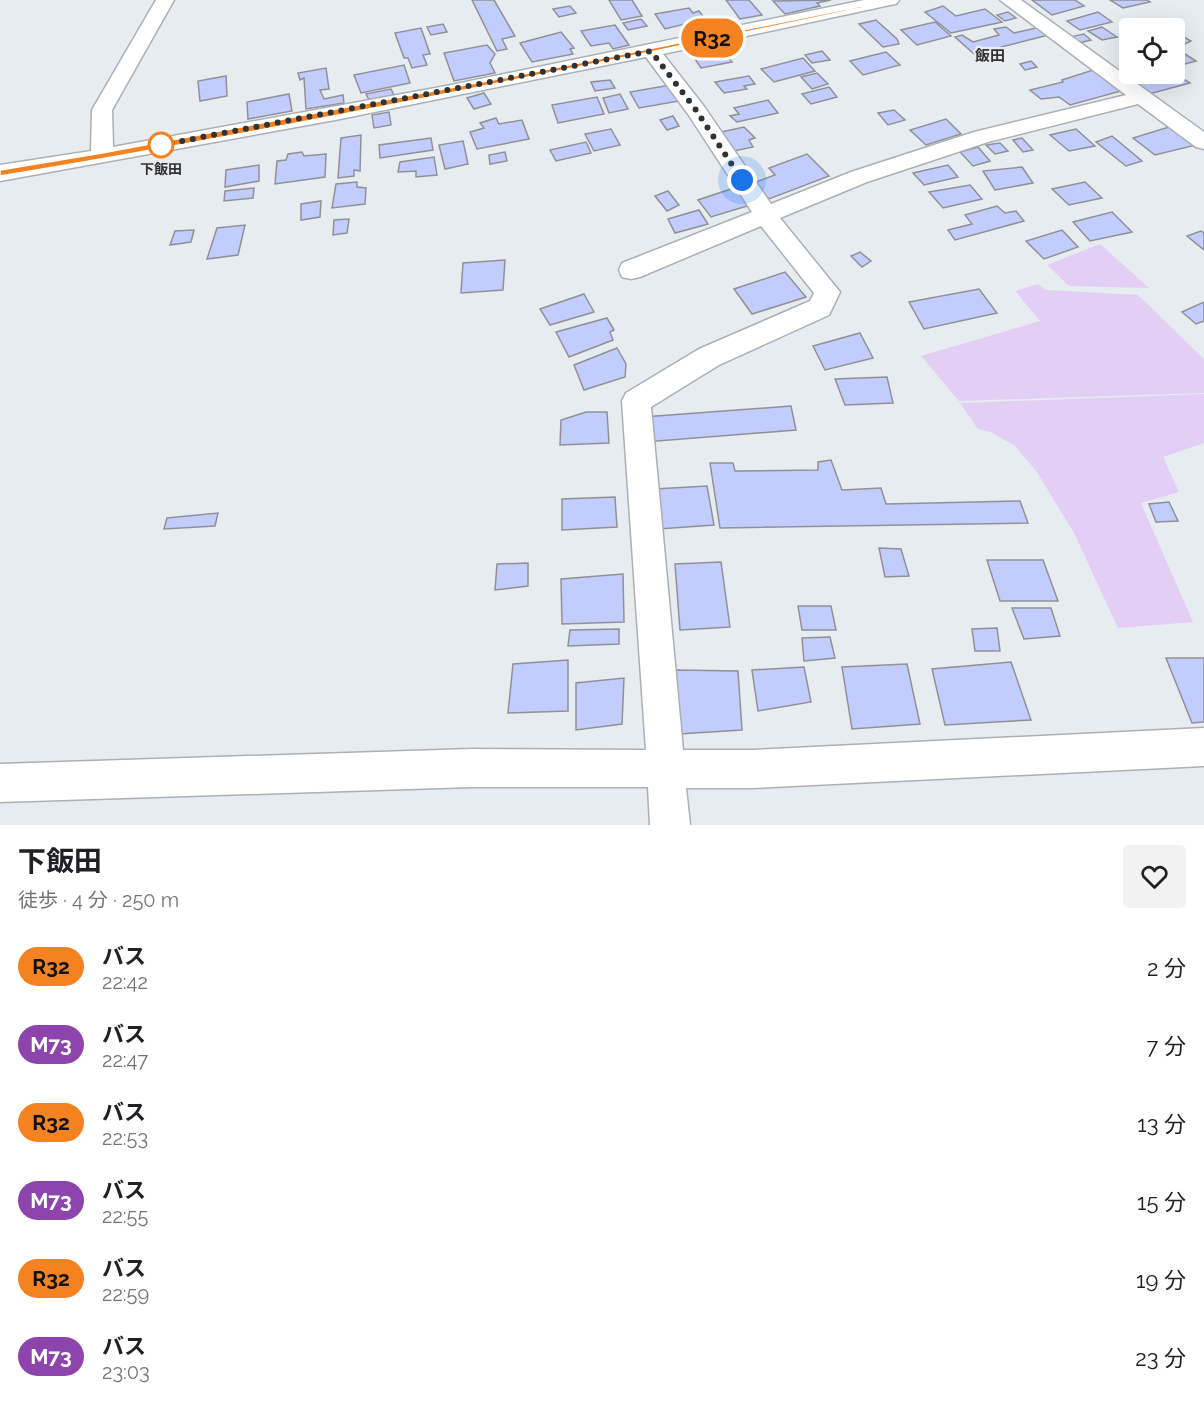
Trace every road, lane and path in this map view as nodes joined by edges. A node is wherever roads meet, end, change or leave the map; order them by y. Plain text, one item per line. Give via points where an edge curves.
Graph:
1 (165, 0) edge
2 (890, 0) edge
3 (1009, 0) edge
4 (651, 51) junction
5 (1141, 97) junction
6 (1204, 142) edge
7 (102, 156) junction
8 (0, 173) edge
9 (766, 215) junction
10 (631, 270) dead end
11 (1204, 747) edge
12 (667, 769) junction
13 (0, 783) edge
14 (670, 825) edge

1 - 7 street via 102,110
2 - 4 street
3 - 5 street
4 - 7 street
4 - 9 street
5 - 6 street
5 - 9 street via 982,137 859,177
7 - 8 street
9 - 10 street
9 - 12 street via 827,292 820,308 709,357 636,401
11 - 12 street via 753,770
12 - 13 street via 471,768
12 - 14 street

